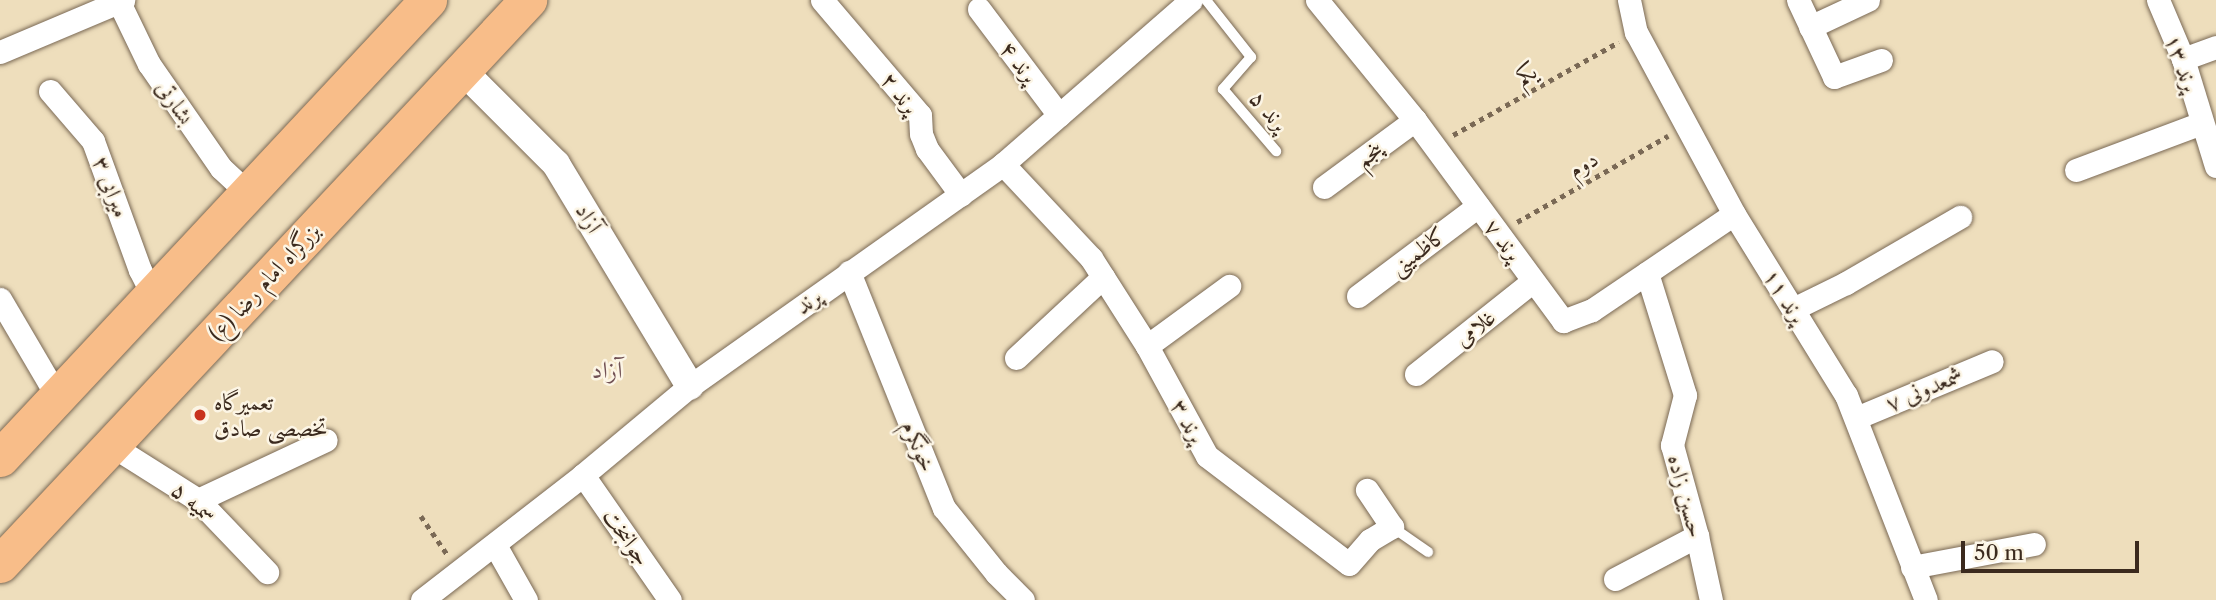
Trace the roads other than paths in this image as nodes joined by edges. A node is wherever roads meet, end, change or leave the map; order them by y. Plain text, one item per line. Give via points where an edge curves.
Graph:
1 (428, 0) edge
2 (528, 0) edge
3 (822, 0) edge
4 (1191, 0) edge
5 (1206, 0) edge
6 (1317, 0) edge
7 (1629, 0) edge
8 (1798, 0) edge
9 (1868, 0) edge
10 (2158, 0) edge
11 (120, 1) edge
12 (979, 9) dead end
13 (1810, 27) junction
14 (2216, 47) edge
15 (0, 52) edge
16 (2183, 59) junction
17 (1881, 60) dead end
18 (462, 70) junction
19 (50, 91) dead end
20 (1059, 115) junction
21 (1415, 120) junction
22 (2202, 123) junction
23 (1276, 151) dead end
24 (1003, 164) junction
25 (2216, 166) edge
26 (2076, 170) dead end
27 (1324, 187) dead end
28 (248, 193) junction
29 (961, 195) junction
30 (1478, 206) junction
31 (1734, 214) junction
32 (1960, 217) dead end
33 (849, 272) junction
34 (1647, 273) junction
35 (1103, 277) junction
36 (1533, 281) junction
37 (1229, 286) dead end
38 (153, 295) junction
39 (1358, 296) dead end
40 (0, 299) edge
41 (1793, 309) junction
42 (1147, 346) junction
43 (1016, 358) dead end
44 (1992, 361) dead end
45 (1416, 374) dead end
46 (690, 386) junction
47 (57, 396) junction
48 (1856, 418) junction
49 (326, 440) dead end
50 (111, 445) junction
51 (0, 458) edge
52 (583, 475) junction
53 (1367, 490) dead end
54 (198, 500) junction
55 (1392, 527) junction
56 (1697, 536) junction
57 (2034, 544) dead end
58 (495, 545) junction
59 (1427, 552) dead end
60 (0, 564) edge
61 (1912, 567) junction
62 (267, 572) dead end
63 (1615, 579) dead end
64 (422, 600) edge
65 (526, 600) edge
66 (670, 600) edge
67 (1023, 600) edge
68 (1711, 600) edge
69 (1926, 600) edge

1 - 28 highway
2 - 18 highway, بزرگراه امام رضا (ع)
3 - 29 street, پرند ۲ via 920,115 927,149
4 - 20 street, پرند
5 - 23 lane, پرند ۵ via 1251,57 1223,89
6 - 21 street, پرند ۷
7 - 31 street, پرند ۱۱ via 1636,32
8 - 13 street
9 - 13 street
10 - 16 street, پرند ۱۳
11 - 15 street
11 - 28 street, بشارتی via 149,64 221,168
12 - 20 street, پرند ۴
13 - 17 street via 1834,78
14 - 16 street
16 - 22 street, پرند ۱۳
18 - 46 street, آزاد via 556,164
18 - 50 highway, بزرگراه امام رضا (ع)
19 - 38 street, میرابی ۳ via 93,141
20 - 24 street, پرند
21 - 27 street, پنجم
21 - 30 street, پرند ۷
22 - 25 street, پرند ۱۳
22 - 26 street
24 - 29 street, پرند
24 - 35 street, پرند ۳ via 1091,258
28 - 38 highway
29 - 33 street, پرند
30 - 36 street, پرند ۷
30 - 39 street, کاظمینی
31 - 34 street, پرند ۷
31 - 41 street, پرند ۱۱
32 - 41 street
33 - 46 street, پرند
33 - 67 street, خونگرم via 944,509
34 - 36 street, پرند ۷ via 1592,310 1563,321
34 - 56 street, حسین زاده via 1685,395 1672,445
35 - 42 street, پرند ۳
35 - 43 street
36 - 45 street, غلامی
37 - 42 street
38 - 47 highway
40 - 47 street
41 - 48 street, پرند ۱۱
42 - 55 street, پرند ۳ via 1207,456 1349,564 1370,540
44 - 48 street, شمعدونی ۷
46 - 52 street, پرند
47 - 51 highway
48 - 61 street, پرند ۱۱
49 - 54 street
50 - 54 street, سمیه ۵
50 - 60 highway, بزرگراه امام رضا (ع)
52 - 58 street, پرند
52 - 66 street, جوانبخت
53 - 55 street
54 - 62 street, سمیه ۵
55 - 59 lane
56 - 63 street
56 - 68 street, حسین زاده
57 - 61 street
58 - 64 street, پرند
58 - 65 street
61 - 69 street, پرند ۱۱

